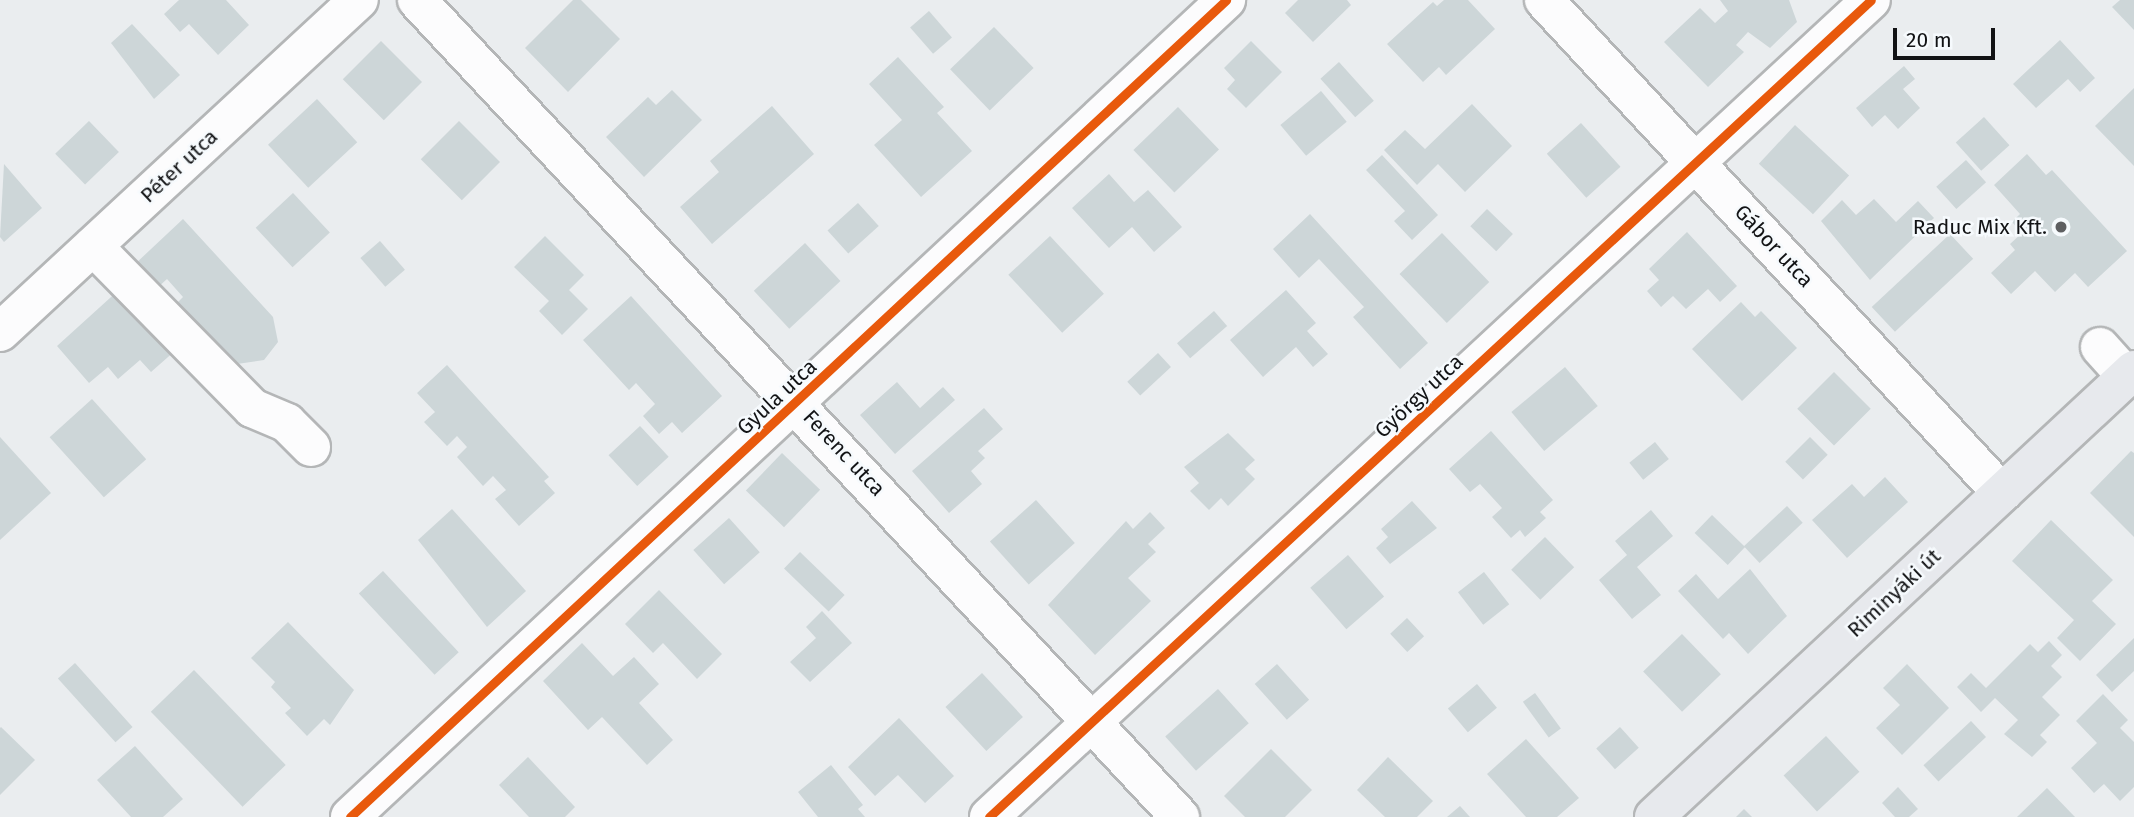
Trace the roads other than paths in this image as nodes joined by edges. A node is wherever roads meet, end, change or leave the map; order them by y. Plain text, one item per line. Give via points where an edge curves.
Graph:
1 (359, 0) edge
2 (417, 0) edge
3 (1226, 0) edge
4 (1544, 0) edge
5 (1871, 0) edge
6 (1698, 164) junction
7 (93, 246) junction
8 (0, 332) edge
9 (2100, 347) dead end
10 (2130, 373) edge
11 (797, 402) junction
12 (312, 447) dead end
13 (2002, 493) junction
14 (1092, 721) junction
15 (350, 817) edge
16 (989, 817) edge
17 (1180, 817) edge
18 (1654, 817) edge

1 - 7 street, Péter utca
2 - 11 street, Ferenc utca
3 - 11 street, Gyula utca
4 - 6 street, Gábor utca
5 - 6 street, György utca
6 - 13 street, Gábor utca
6 - 14 street, György utca
7 - 8 street, Péter utca
7 - 12 street via 252,408 287,423
9 - 10 street
10 - 13 main road, Riminyáki út
11 - 14 street, Ferenc utca
11 - 15 street, Gyula utca
13 - 18 main road, Riminyáki út
14 - 16 street, György utca
14 - 17 street, Ferenc utca

